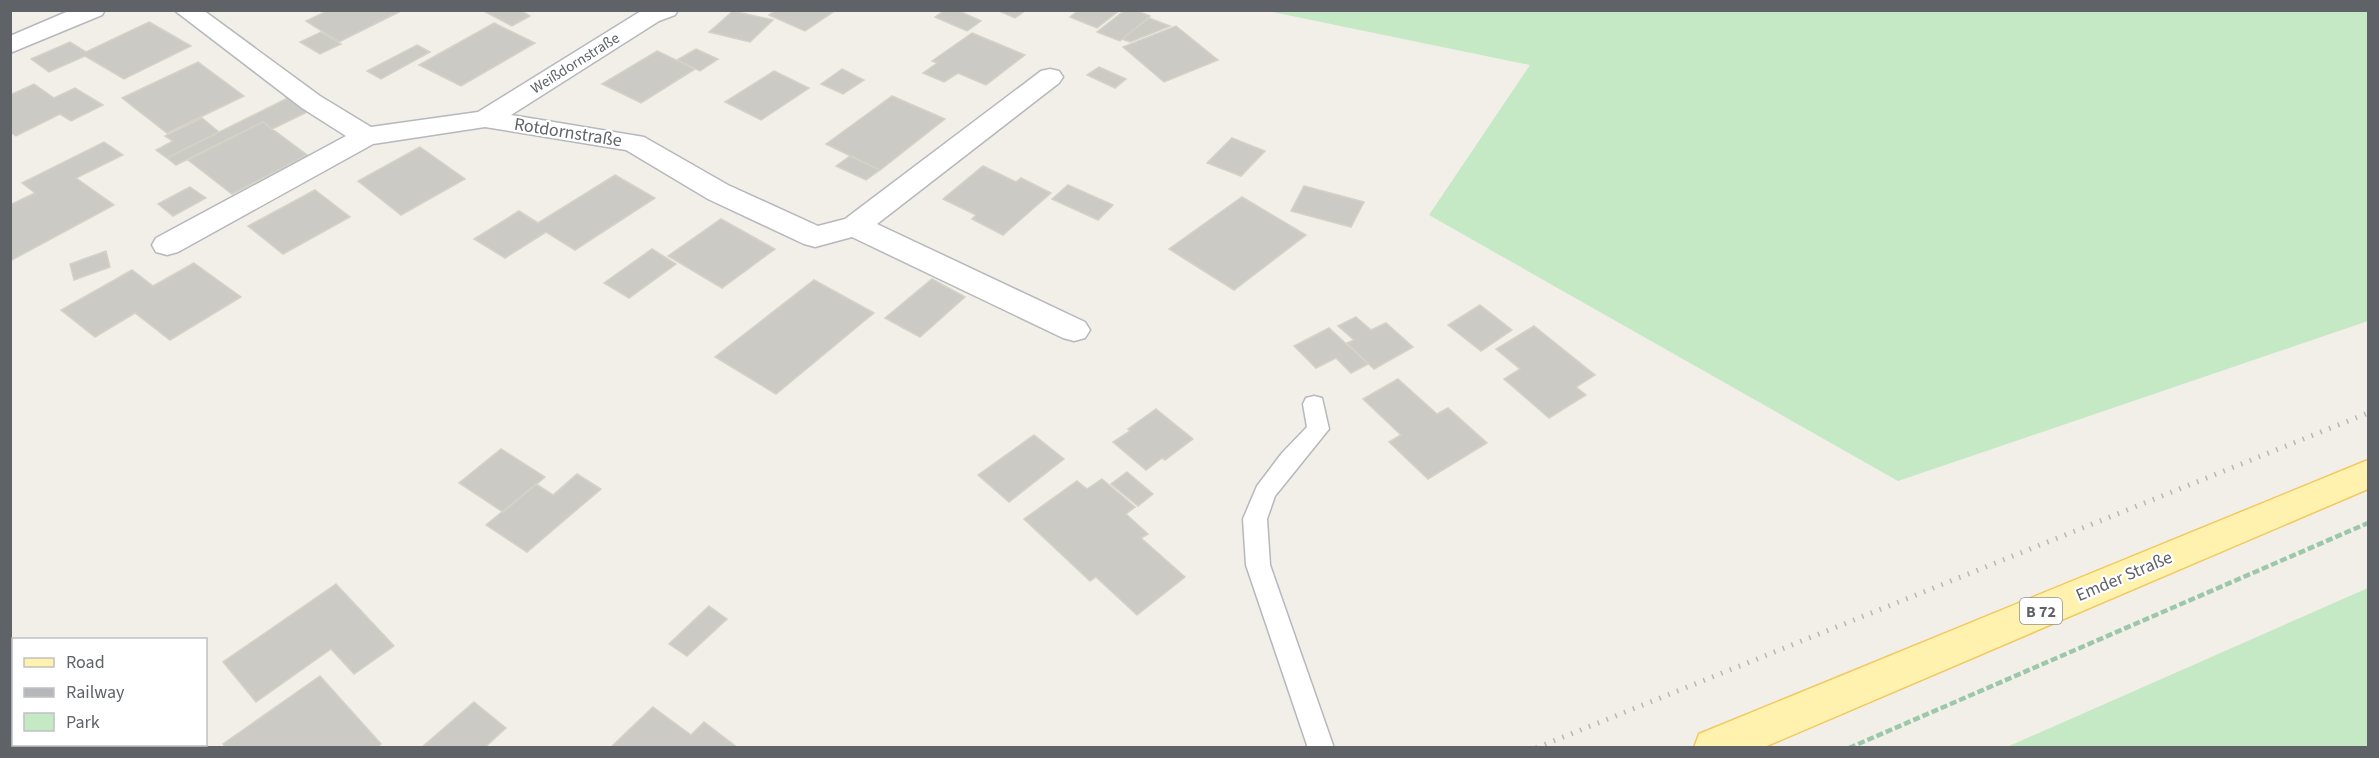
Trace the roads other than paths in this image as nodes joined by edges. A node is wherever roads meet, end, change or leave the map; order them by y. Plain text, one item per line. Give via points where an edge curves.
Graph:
1 (93, 10) edge
2 (186, 10) edge
3 (666, 10) edge
4 (10, 45) edge
5 (1050, 77) dead end
6 (485, 119) junction
7 (366, 136) junction
8 (855, 226) junction
9 (167, 245) dead end
10 (1074, 330) dead end
11 (1314, 404) dead end
12 (2368, 474) edge
13 (1321, 747) edge
14 (1714, 747) edge

1 - 4 street
2 - 7 street via 311,102
3 - 6 street, Weißdornstraße via 650,16
5 - 8 street, Rotdornstraße
6 - 7 street, Rotdornstraße
6 - 8 street, Rotdornstraße via 634,143 718,192 815,237
7 - 9 street, Rotdornstraße
8 - 10 street
11 - 13 lane via 1318,429 1265,492 1255,519 1258,565
12 - 14 main road, Emder Straße / B 72

